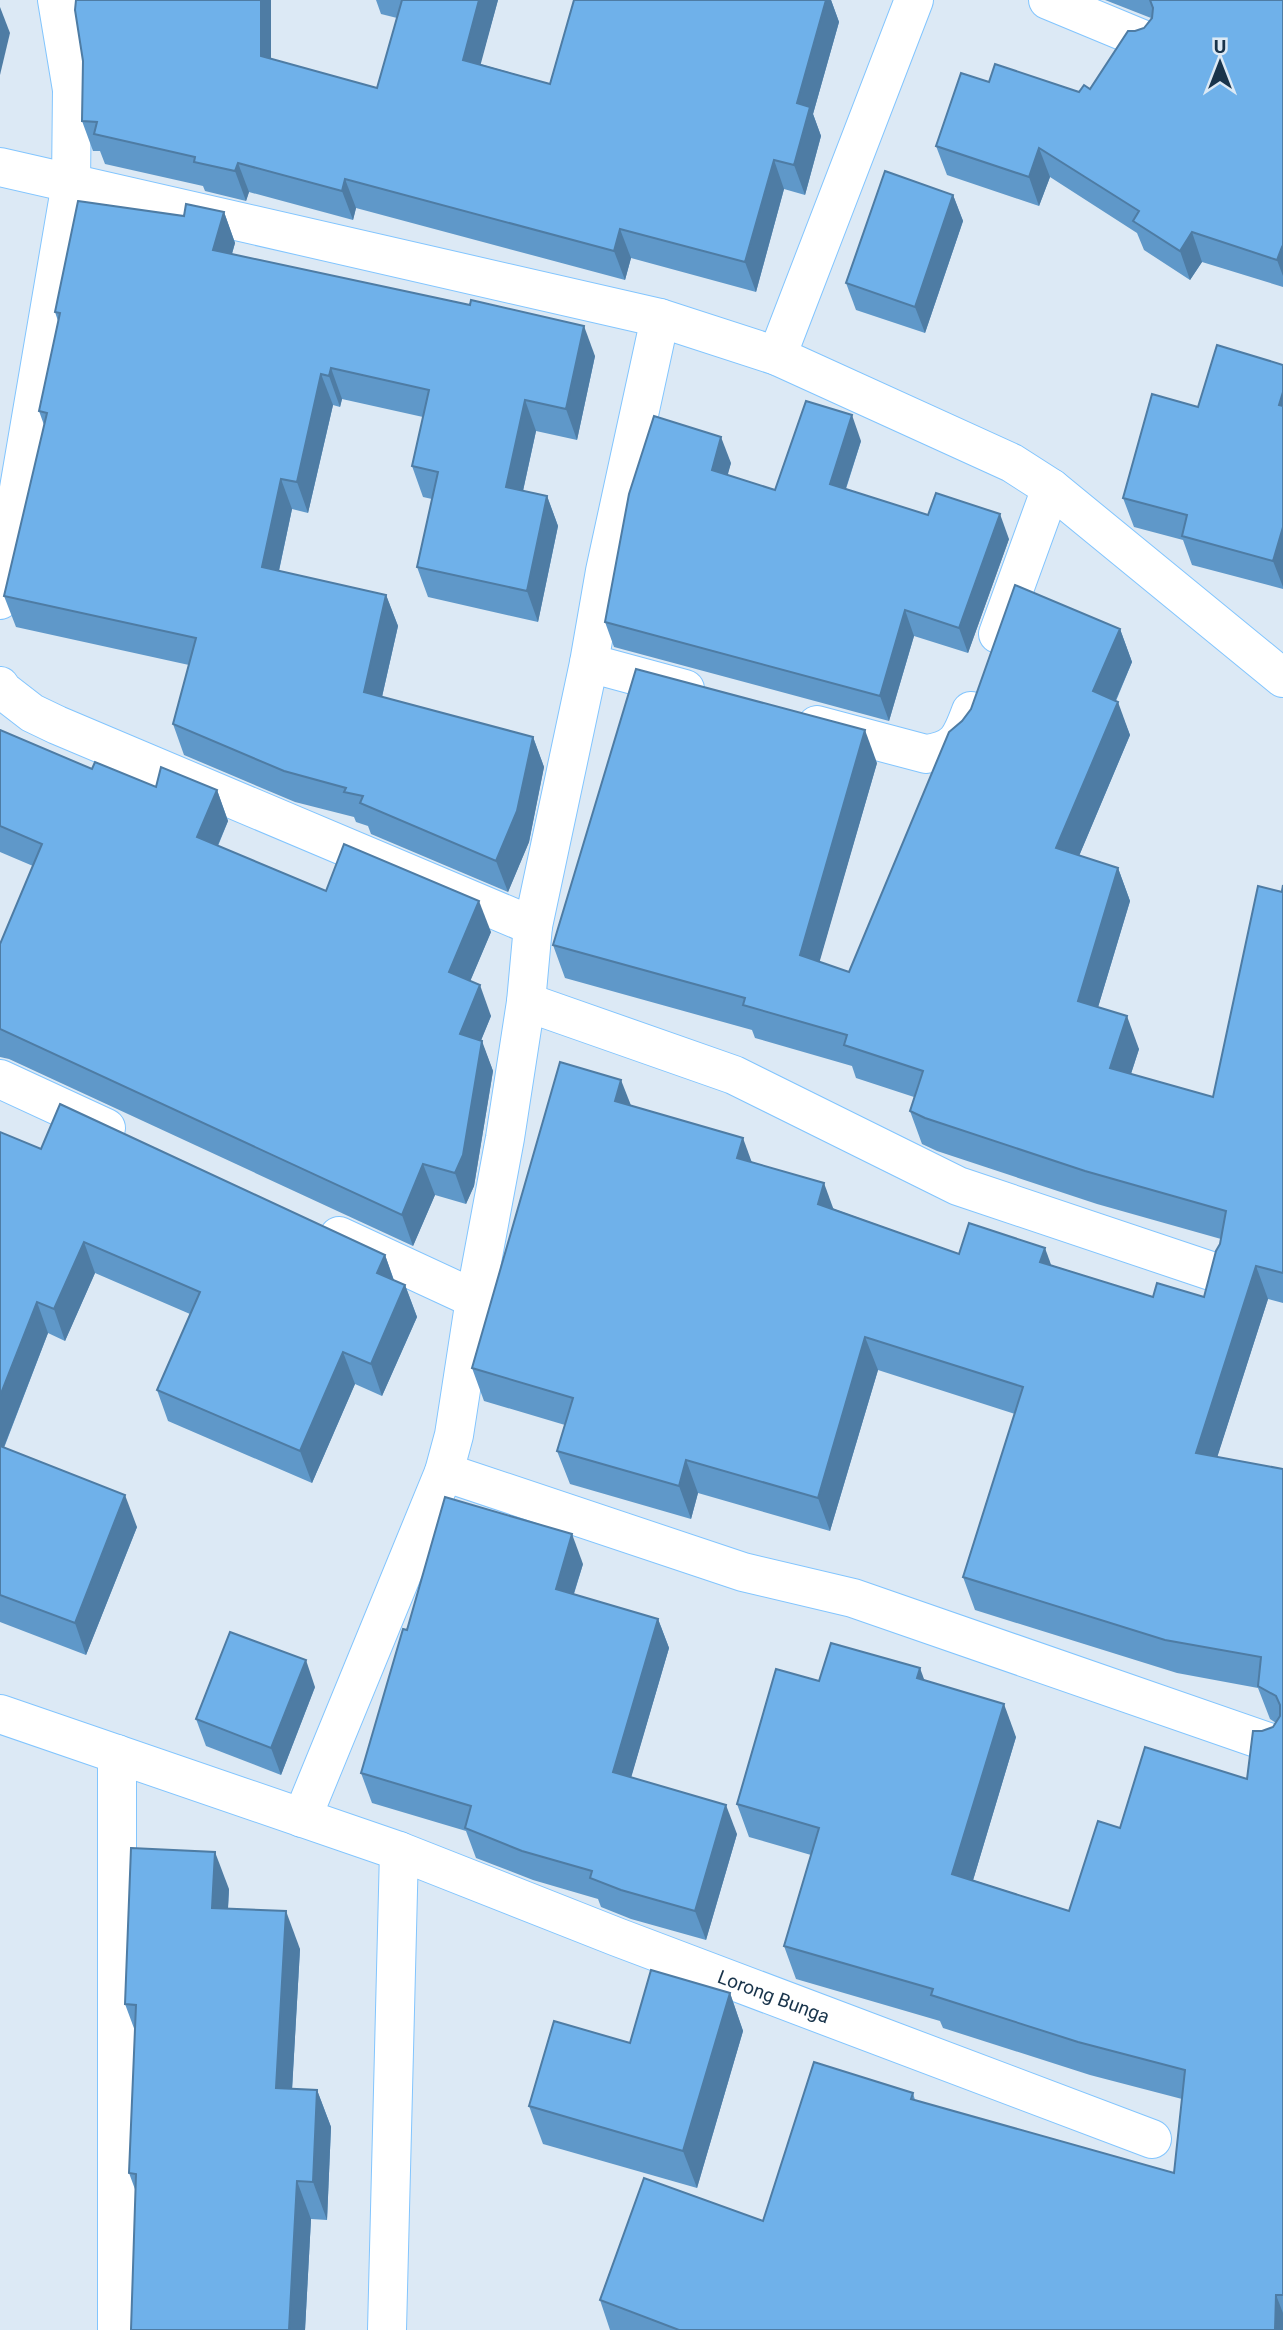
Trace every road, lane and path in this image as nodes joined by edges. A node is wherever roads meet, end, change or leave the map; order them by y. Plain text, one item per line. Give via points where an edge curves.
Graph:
1 (57, 0) edge
2 (914, 0) edge
3 (1048, 0) edge
4 (1142, 39) edge
5 (0, 167) edge
6 (71, 183) junction
7 (660, 318) junction
8 (777, 356) junction
9 (1051, 488) junction
10 (0, 600) edge
11 (589, 663) junction
12 (1282, 674) edge
13 (0, 686) edge
14 (723, 699) edge
15 (778, 714) edge
16 (533, 926) junction
17 (526, 1002) junction
18 (0, 1079) edge
19 (140, 1144) edge
20 (314, 1224) edge
21 (1211, 1271) edge
22 (475, 1299) junction
23 (444, 1472) junction
24 (0, 1714) edge
25 (1271, 1743) edge
26 (117, 1754) junction
27 (302, 1818) junction
28 (398, 1851) junction
29 (1152, 2139) dead end
30 (393, 2328) edge
31 (117, 2330) edge

1 - 6 street via 72,90
2 - 8 street
3 - 4 street
5 - 6 street
6 - 7 street
6 - 10 street
7 - 8 street
7 - 11 street
8 - 9 street via 1012,464
9 - 12 street
9 - 15 street via 962,735 954,745 926,754
11 - 14 street
11 - 16 street
13 - 16 street via 32,713
16 - 17 street
17 - 21 street via 734,1075 958,1186
17 - 22 street
18 - 19 street
20 - 22 street
22 - 23 street
23 - 25 street via 743,1572 853,1598
23 - 27 street
24 - 26 street, Lorong Bunga
26 - 27 street, Lorong Bunga
26 - 31 street
27 - 28 street, Lorong Bunga
28 - 29 street, Lorong Bunga
28 - 30 street

